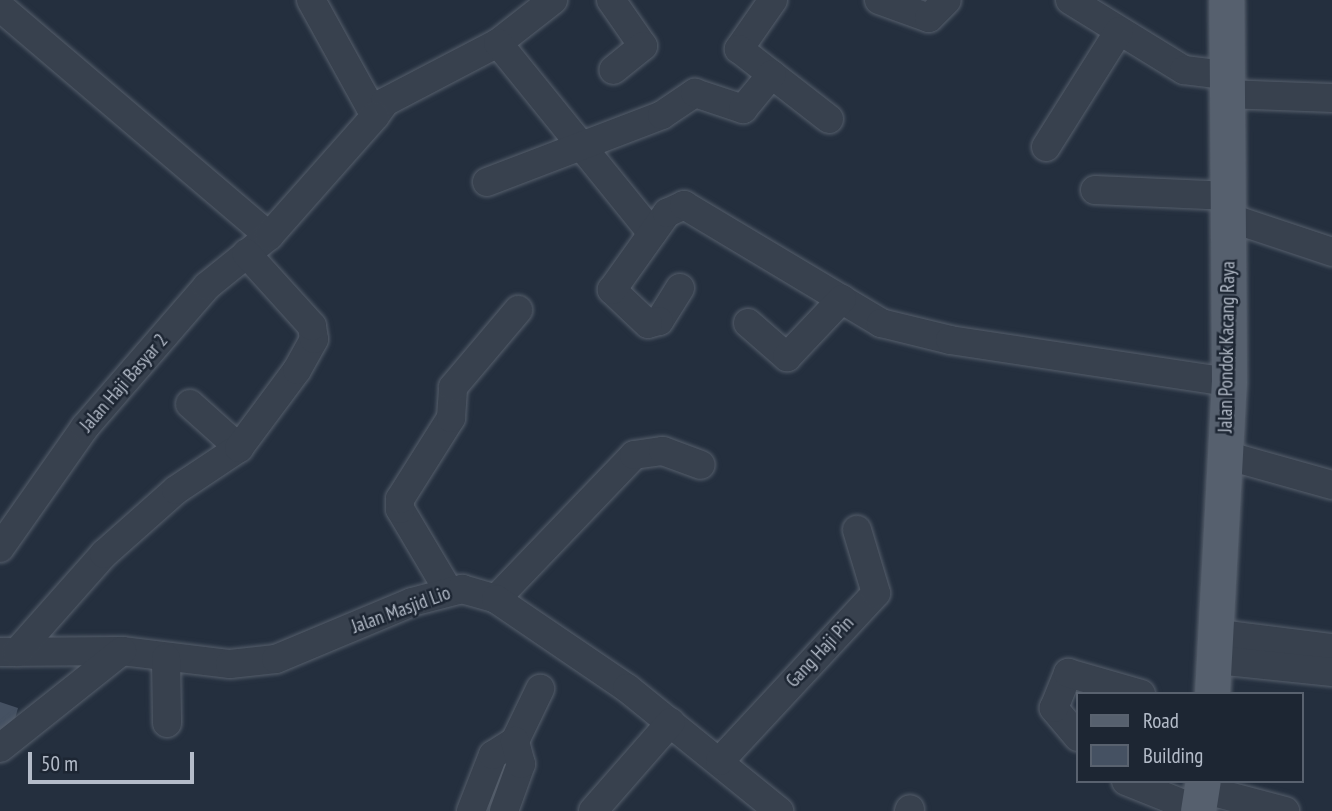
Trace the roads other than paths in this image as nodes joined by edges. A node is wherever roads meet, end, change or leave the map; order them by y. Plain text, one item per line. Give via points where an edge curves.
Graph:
1 (311, 0) edge
2 (554, 0) edge
3 (611, 0) edge
4 (773, 0) edge
5 (879, 0) edge
6 (947, 0) edge
7 (1070, 0) edge
8 (1226, 0) edge
9 (0, 7) edge
10 (1119, 31) junction
11 (498, 43) junction
12 (613, 70) dead end
13 (772, 74) junction
14 (1225, 85) junction
15 (1332, 98) edge
16 (375, 116) junction
17 (829, 119) dead end
18 (582, 142) junction
19 (1046, 148) dead end
20 (487, 182) dead end
21 (1095, 190) dead end
22 (1230, 207) junction
23 (652, 233) junction
24 (269, 236) junction
25 (1332, 252) edge
26 (246, 253) junction
27 (680, 288) dead end
28 (842, 299) junction
29 (517, 310) dead end
30 (748, 323) dead end
31 (1229, 382) junction
32 (190, 404) dead end
33 (239, 448) junction
34 (1225, 455) junction
35 (701, 465) dead end
36 (1332, 485) edge
37 (857, 530) dead end
38 (0, 548) edge
39 (448, 590) junction
40 (496, 599) junction
41 (1218, 647) junction
42 (1332, 648) edge
43 (122, 651) junction
44 (9, 652) edge
45 (166, 658) junction
46 (1332, 672) edge
47 (540, 689) dead end
48 (1134, 692) edge
49 (1213, 692) edge
50 (671, 722) junction
51 (167, 723) dead end
52 (1076, 735) edge
53 (515, 741) junction
54 (0, 748) edge
55 (720, 761) junction
56 (1135, 783) edge
57 (1200, 798) edge
58 (764, 806) edge
59 (471, 811) edge
60 (504, 811) edge
61 (593, 811) edge
62 (1285, 811) edge

1 - 16 street
2 - 11 street, Jalan Haji Basyar 2
3 - 12 street via 643,46
4 - 13 street via 739,49
5 - 6 street via 929,18
7 - 10 street
8 - 14 main road, Jalan Pondok Kacang Raya
9 - 24 street
10 - 14 street via 1184,70
10 - 19 street
11 - 16 street, Jalan Haji Basyar 2 via 401,93
11 - 18 street
13 - 17 street
13 - 18 street via 743,109 735,111 702,91 662,115
14 - 15 street
14 - 22 main road, Jalan Pondok Kacang Raya
16 - 24 street, Jalan Haji Basyar 2
18 - 20 street
18 - 23 street
21 - 22 street
22 - 25 street
22 - 31 main road, Jalan Pondok Kacang Raya
23 - 27 street via 612,290 648,324 659,320
23 - 28 street via 674,206 684,205
24 - 26 street, Jalan Haji Basyar 2
26 - 33 street via 312,326 314,339
26 - 38 street, Jalan Haji Basyar 2 via 207,286 85,427
28 - 30 street via 787,357
28 - 31 street via 881,323 950,340
29 - 39 street via 453,387 451,418 400,499 400,509
31 - 34 main road, Jalan Pondok Kacang Raya
32 - 33 street
33 - 44 street via 176,490 104,554
34 - 36 street
34 - 41 main road, Jalan Pondok Kacang Raya
35 - 40 street via 663,451 634,456
37 - 55 street, Gang Haji Pin via 876,593
39 - 40 street, Jalan Masjid Lio
39 - 45 street, Jalan Masjid Lio via 276,659 230,664
40 - 50 street, Jalan Masjid Lio
41 - 42 street
41 - 46 street
41 - 49 main road, Jalan Pondok Kacang Raya
43 - 44 street, Jalan Masjid Lio
43 - 45 street, Jalan Masjid Lio
43 - 54 street
45 - 51 street
47 - 53 street
48 - 52 street via 1068,673 1054,708
50 - 55 street, Jalan Masjid Lio
50 - 61 street
53 - 59 street via 493,755
53 - 60 street via 521,764
55 - 58 street, Jalan Masjid Lio
56 - 57 street
57 - 62 street

